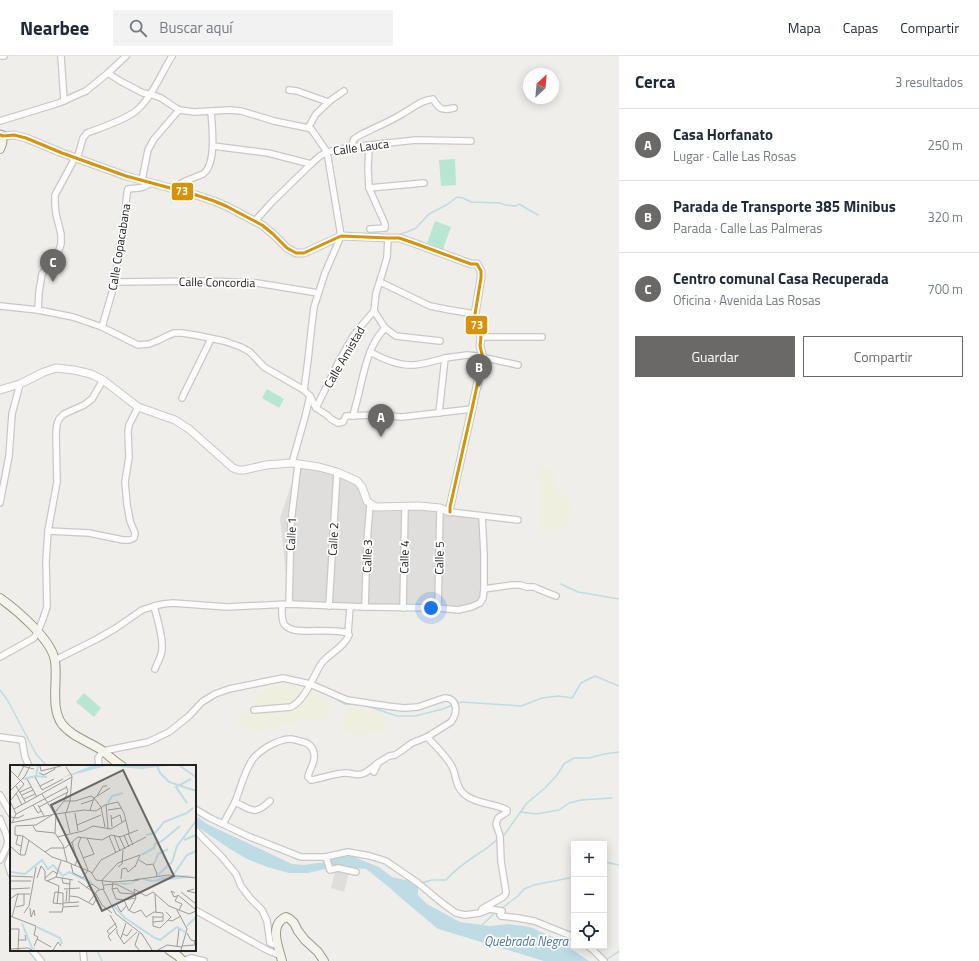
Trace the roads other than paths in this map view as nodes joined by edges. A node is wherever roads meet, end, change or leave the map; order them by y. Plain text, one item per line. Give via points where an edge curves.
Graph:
1 (1, 56) edge
2 (4, 56) edge
3 (61, 56) edge
4 (126, 56) edge
5 (172, 56) edge
6 (108, 73) junction
7 (289, 90) dead end
8 (344, 91) dead end
9 (150, 94) junction
10 (64, 101) junction
11 (328, 102) junction
12 (454, 108) dead end
13 (179, 110) junction
14 (211, 111) junction
15 (0, 121) edge
16 (308, 128) junction
17 (2, 135) edge
18 (470, 140) dead end
19 (369, 145) junction
20 (213, 146) junction
21 (351, 147) junction
22 (0, 148) edge
23 (327, 152) junction
24 (76, 158) junction
25 (311, 164) junction
26 (146, 181) junction
27 (424, 183) dead end
28 (172, 188) junction
29 (369, 188) junction
30 (255, 220) junction
31 (370, 229) dead end
32 (342, 236) junction
33 (388, 238) junction
34 (115, 282) junction
35 (380, 282) junction
36 (318, 293) junction
37 (0, 306) edge
38 (38, 310) junction
39 (374, 311) junction
40 (474, 314) junction
41 (102, 327) junction
42 (385, 328) junction
43 (481, 337) junction
44 (542, 337) dead end
45 (211, 339) junction
46 (440, 341) dead end
47 (370, 352) junction
48 (445, 358) junction
49 (483, 358) junction
50 (518, 365) dead end
51 (102, 380) junction
52 (20, 384) junction
53 (0, 390) edge
54 (304, 390) junction
55 (310, 396) junction
56 (182, 398) dead end
57 (138, 407) junction
58 (316, 408) junction
59 (472, 409) junction
60 (439, 413) junction
61 (352, 416) junction
62 (295, 464) junction
63 (337, 472) junction
64 (0, 503) edge
65 (370, 504) junction
66 (405, 507) junction
67 (440, 508) junction
68 (450, 512) junction
69 (482, 516) junction
70 (518, 520) dead end
71 (48, 531) junction
72 (484, 589) junction
73 (556, 596) dead end
74 (0, 598) edge
75 (286, 605) junction
76 (154, 606) junction
77 (329, 606) junction
78 (350, 607) junction
79 (365, 608) junction
80 (402, 608) junction
81 (438, 608) junction
82 (38, 632) junction
83 (348, 633) junction
84 (0, 657) edge
85 (55, 660) junction
86 (155, 669) dead end
87 (310, 684) junction
88 (254, 710) dead end
89 (0, 737) edge
90 (428, 737) junction
91 (103, 751) junction
92 (378, 763) junction
93 (29, 765) edge
94 (99, 765) edge
95 (121, 765) edge
96 (374, 772) dead end
97 (0, 795) edge
98 (270, 801) dead end
99 (235, 802) junction
100 (196, 810) edge
101 (10, 811) edge
102 (10, 814) edge
103 (0, 819) edge
104 (223, 824) junction
105 (196, 831) edge
106 (326, 858) junction
107 (10, 859) edge
108 (0, 860) edge
109 (10, 871) edge
110 (356, 872) dead end
111 (196, 911) edge
112 (480, 913) junction
113 (571, 936) edge
114 (278, 946) junction
115 (592, 949) edge
116 (33, 951) edge
117 (83, 951) edge
118 (170, 951) edge
119 (282, 958) edge
120 (41, 961) edge
121 (84, 961) edge
122 (183, 961) edge
123 (204, 961) edge
124 (324, 961) edge
125 (604, 961) edge

1 - 2 street
3 - 10 street
4 - 6 street
5 - 9 street
6 - 9 street via 143,93
6 - 10 street via 86,91
7 - 11 street
8 - 11 street
9 - 13 street
9 - 24 street via 135,112 87,133
10 - 15 street
11 - 16 street via 316,114
12 - 21 street via 443,109 434,99 426,100 360,135
13 - 14 street
13 - 26 street via 148,150
14 - 16 street via 241,111
14 - 20 street
16 - 23 street
17 - 22 main road
17 - 24 street via 26,138
18 - 19 street, Calle Lauca via 416,140
19 - 21 street, Calle Lauca
19 - 29 street
20 - 25 street via 268,153
20 - 28 street via 207,170
21 - 23 street, Calle Lauca
23 - 25 street, Calle Lauca
23 - 32 street
24 - 26 street
24 - 38 street via 55,195 61,244 58,253 42,274
25 - 30 street, Calle Lauca
26 - 28 street
26 - 34 street, Calle Copacabana via 147,186 128,189
27 - 29 street
28 - 30 street via 214,201
29 - 31 street via 385,224 385,228
30 - 32 street via 296,253 304,253
32 - 33 street
32 - 36 street
33 - 35 street via 387,257
33 - 40 street via 399,238 477,264 481,278
34 - 36 street, Calle Concordia via 257,283
34 - 41 street, Calle Copacabana
35 - 39 street
35 - 40 street via 430,306
36 - 54 street
37 - 38 street
38 - 41 street
39 - 42 street
39 - 58 street, Calle Amistad via 352,338
40 - 43 street
41 - 45 street via 138,345 149,344 174,333
42 - 46 street via 396,336
42 - 47 street
43 - 44 street
43 - 49 street
45 - 54 street via 241,347 250,352 264,367
45 - 56 street
47 - 48 street via 397,364 414,365
47 - 61 street
48 - 49 street via 467,355
48 - 60 street
49 - 50 street
49 - 59 street
51 - 52 street via 83,371 56,368
51 - 57 street
51 - 71 street via 92,399 64,414 57,424 57,482
52 - 53 street
52 - 64 street via 12,414 9,456
54 - 55 street
55 - 58 street
55 - 62 street, Calle 1
57 - 62 street via 175,420 233,468 244,470 266,465
57 - 71 street via 129,425 129,457 125,482 134,538 123,540 89,533
58 - 61 street via 338,423 343,422 346,416
59 - 60 street
59 - 68 street
60 - 61 street via 402,417
62 - 63 street
62 - 75 street, Calle 1
63 - 65 street via 357,481
63 - 77 street, Calle 2
65 - 66 street via 375,507
65 - 79 street, Calle 3
66 - 67 street
66 - 80 street, Calle 4
67 - 68 street
67 - 81 street, Calle 5
68 - 69 street
69 - 70 street
69 - 72 street
71 - 82 street via 47,607
72 - 73 street via 520,585 534,587
72 - 81 street via 480,603 471,607 458,610
74 - 82 main road
75 - 76 street via 227,607 173,603
75 - 77 street
75 - 83 street, Calle 1 via 282,621 289,628
76 - 85 street via 142,610 97,639
76 - 86 street via 162,643 161,655
77 - 78 street
78 - 79 street
78 - 83 street
79 - 80 street
80 - 81 street
82 - 84 street via 34,638
82 - 85 main road via 52,651
83 - 87 street via 345,643 326,658
85 - 91 main road via 56,703 61,723 69,732
87 - 88 street via 296,705
87 - 90 street via 347,700 404,708 418,707 444,698 452,700 456,710 453,719
87 - 91 street via 283,678 229,689 202,702 189,716 156,739
89 - 93 street via 22,740
90 - 92 street via 412,743
90 - 112 street via 452,767 459,788 464,794 473,800 507,810 498,818 496,824 500,836 506,892 503,897 482,909
91 - 94 street via 98,758
91 - 95 main road
92 - 96 street
92 - 99 street via 369,771 356,776 348,773 311,780 308,777 309,772 315,760 314,752 308,743 291,739 279,741 262,750 252,760
97 - 101 street
98 - 99 street via 257,811
99 - 104 street
100 - 104 street
102 - 103 street
103 - 108 street via 9,842
104 - 106 street via 301,857
105 - 114 street via 221,856 236,874 250,898 262,910 267,921 270,943
106 - 110 street via 330,870 338,868
106 - 112 street via 348,852 386,861 456,912 465,915
107 - 109 street
111 - 119 street
112 - 113 street via 490,909 499,910 502,911 502,916 534,922
114 - 119 main road
114 - 124 main road via 277,927 286,917 294,923
115 - 125 street
116 - 120 street
117 - 121 street
118 - 122 main road
122 - 123 street via 191,958

